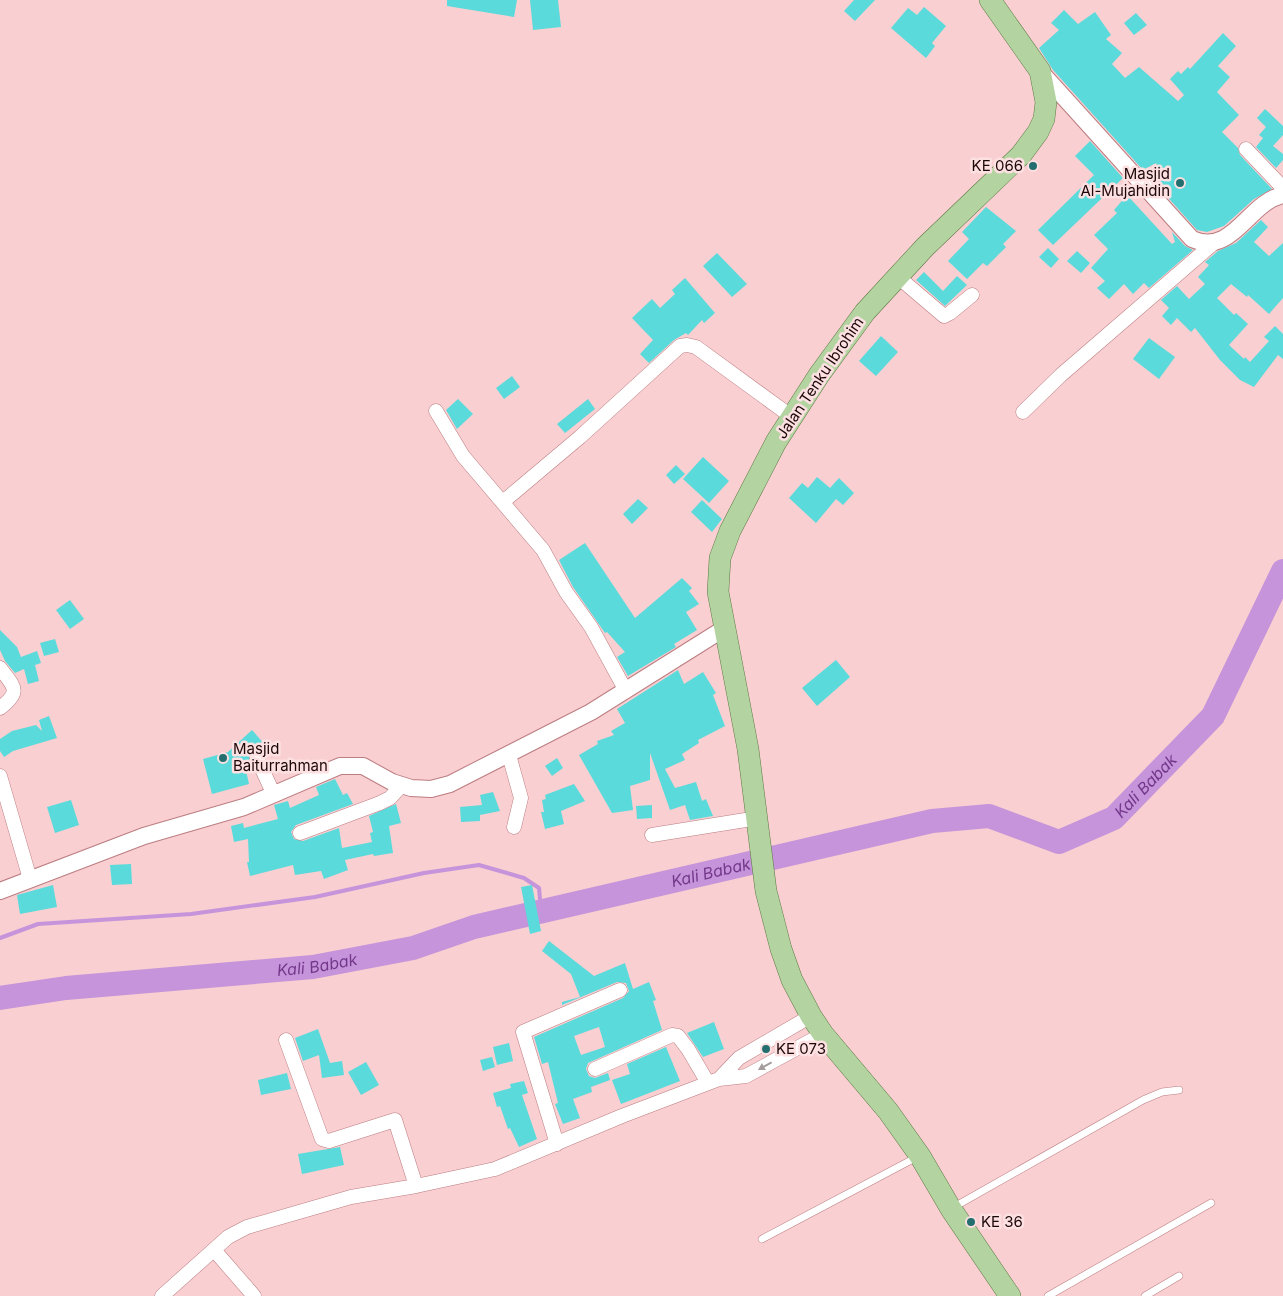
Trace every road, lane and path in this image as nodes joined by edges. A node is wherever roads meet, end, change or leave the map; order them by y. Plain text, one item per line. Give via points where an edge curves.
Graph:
1 (990, 0) edge
2 (1040, 71) junction
3 (1246, 149) dead end
4 (1283, 188) edge
5 (1283, 195) edge
6 (1215, 242) junction
7 (897, 276) junction
8 (972, 295) dead end
9 (436, 411) dead end
10 (1022, 412) dead end
11 (792, 417) junction
12 (504, 501) junction
13 (725, 628) junction
14 (0, 668) edge
15 (626, 691) junction
16 (0, 708) edge
17 (509, 755) junction
18 (257, 758) dead end
19 (0, 776) edge
20 (402, 786) junction
21 (274, 795) junction
22 (758, 823) junction
23 (514, 827) dead end
24 (300, 833) dead end
25 (652, 834) dead end
26 (30, 879) junction
27 (0, 891) edge
28 (620, 990) dead end
29 (811, 1016) junction
30 (823, 1034) junction
31 (286, 1040) dead end
32 (595, 1069) dead end
33 (714, 1081) junction
34 (1179, 1090) dead end
35 (557, 1144) junction
36 (920, 1156) junction
37 (416, 1186) junction
38 (1211, 1203) dead end
39 (951, 1209) junction
40 (762, 1239) dead end
41 (215, 1250) junction
42 (1178, 1276) dead end
43 (162, 1296) edge
44 (254, 1296) edge
45 (1010, 1296) edge
46 (1048, 1296) edge
47 (1145, 1296) edge

1 - 2 main road, Jalan Tenku Ibrohim
2 - 6 street via 1184,231 1198,241
2 - 7 main road, Jalan Tenku Ibrohim via 1046,102 1038,132 1020,155
3 - 4 street
5 - 6 street via 1268,201 1230,236
6 - 10 street
7 - 8 street via 944,316
7 - 11 main road, Jalan Tenku Ibrohim via 842,343
9 - 12 street via 463,456
11 - 12 street via 696,348 680,346
11 - 13 main road, Jalan Tenku Ibrohim via 755,480 725,542 718,583
12 - 15 street via 543,550 566,592 592,627
13 - 15 street
13 - 22 main road, Jalan Tenku Ibrohim
14 - 16 street via 15,691 14,696
15 - 17 street
17 - 20 street via 440,787
17 - 23 street via 521,798
18 - 21 street
19 - 26 street
20 - 21 street via 371,768 348,764
20 - 24 street via 380,803
21 - 26 street via 144,836
22 - 25 street
22 - 29 main road, Jalan Tenku Ibrohim via 766,890 780,949
26 - 27 street
28 - 35 street via 523,1032
29 - 30 main road, Jalan Tenku Ibrohim
29 - 33 street via 739,1058
30 -> 33 street via 746,1076
30 - 36 main road, Jalan Tenku Ibrohim via 888,1111
31 - 37 street via 322,1139 329,1141 395,1120
32 - 33 street via 672,1035 683,1040
33 - 35 street
34 - 39 lane via 1162,1092 1143,1100
35 - 37 street via 495,1169
36 - 39 main road, Jalan Tenku Ibrohim
36 - 40 lane
37 - 41 street via 298,1210 236,1232
38 - 46 lane
39 - 45 main road, Jalan Tenku Ibrohim
41 - 43 street
41 - 44 street
42 - 47 lane

